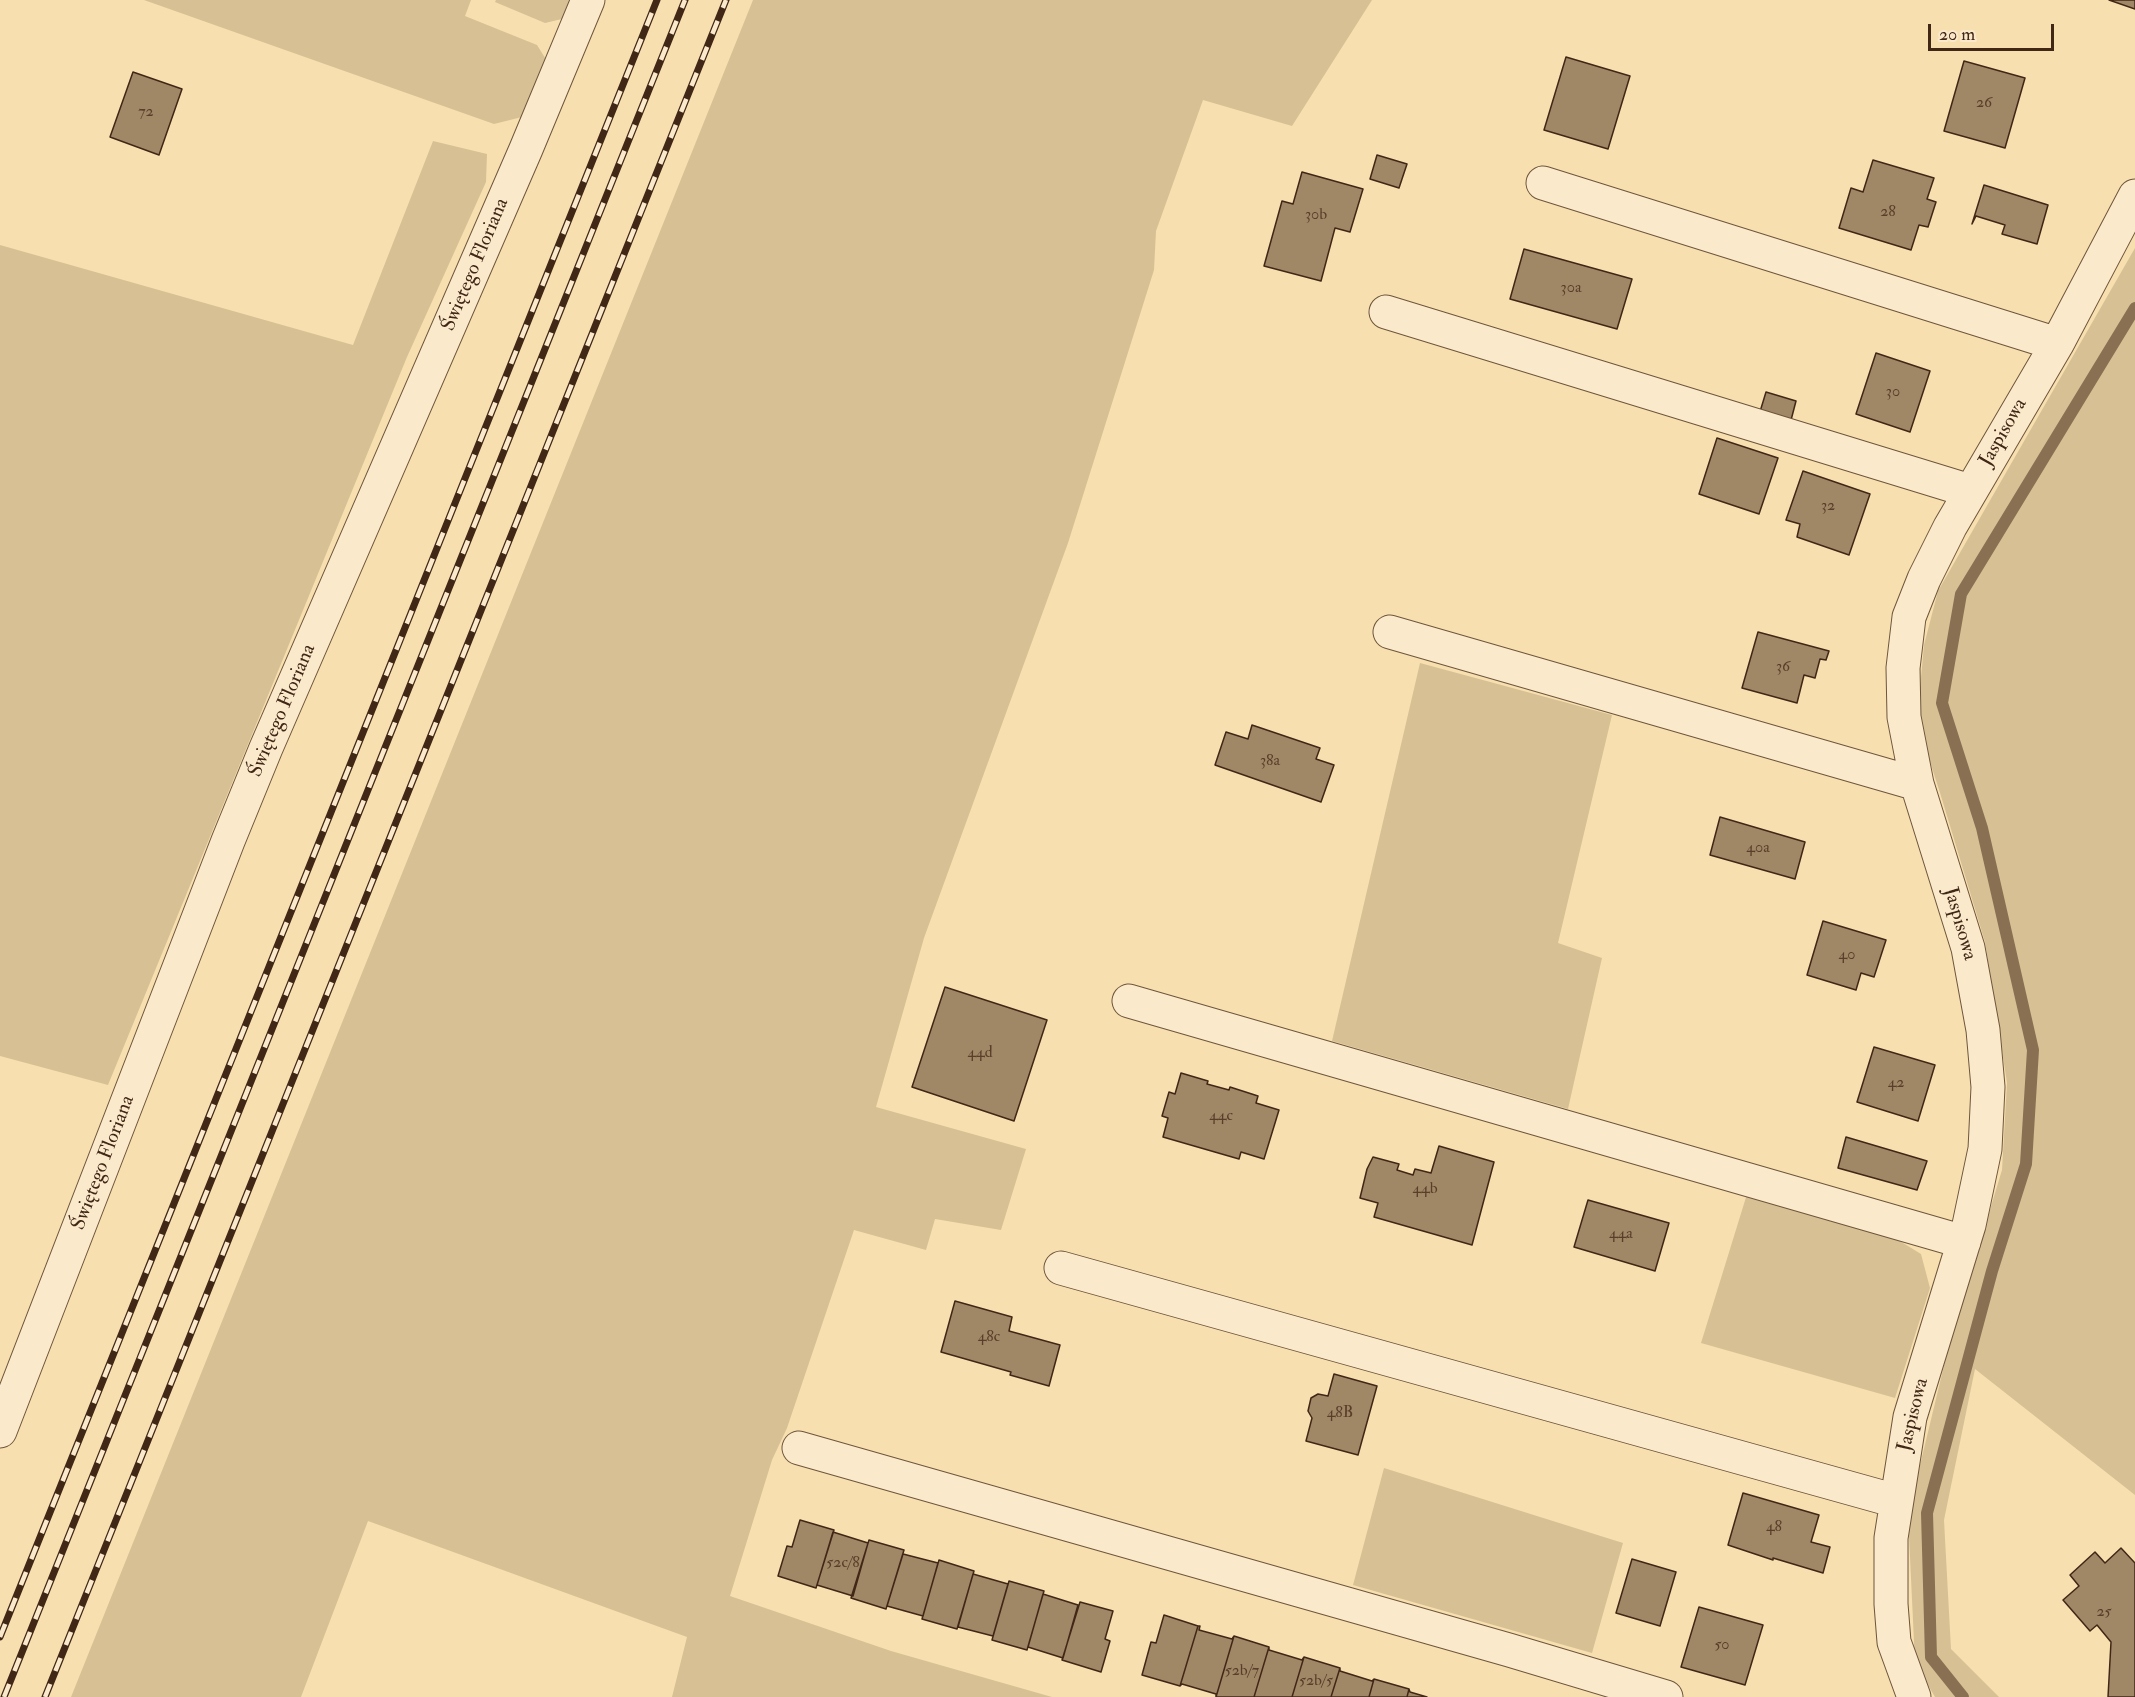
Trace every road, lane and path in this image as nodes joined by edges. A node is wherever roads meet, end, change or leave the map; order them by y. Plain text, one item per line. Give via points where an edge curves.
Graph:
1 (588, 0) edge
2 (1543, 183) dead end
3 (2135, 196) edge
4 (1386, 312) dead end
5 (2057, 344) junction
6 (1970, 491) junction
7 (1390, 632) dead end
8 (1917, 784) junction
9 (1129, 1001) dead end
10 (1964, 1242) junction
11 (1061, 1268) dead end
12 (0, 1431) edge
13 (799, 1448) dead end
14 (1896, 1501) junction
15 (1913, 1696) edge
16 (1666, 1697) edge

1 - 12 street, Świętego Floriana via 228,841
2 - 5 street
3 - 5 street, Jaspisowa
4 - 6 street
5 - 6 street, Jaspisowa
6 - 8 street, Jaspisowa via 1924,579 1910,617 1903,668 1904,717
7 - 8 street
8 - 10 street, Jaspisowa via 1968,948 1983,1030 1988,1087 1985,1149
9 - 10 street
10 - 14 street, Jaspisowa via 1910,1417
11 - 14 street
13 - 16 street
14 - 15 street, Jaspisowa via 1891,1538 1894,1642

